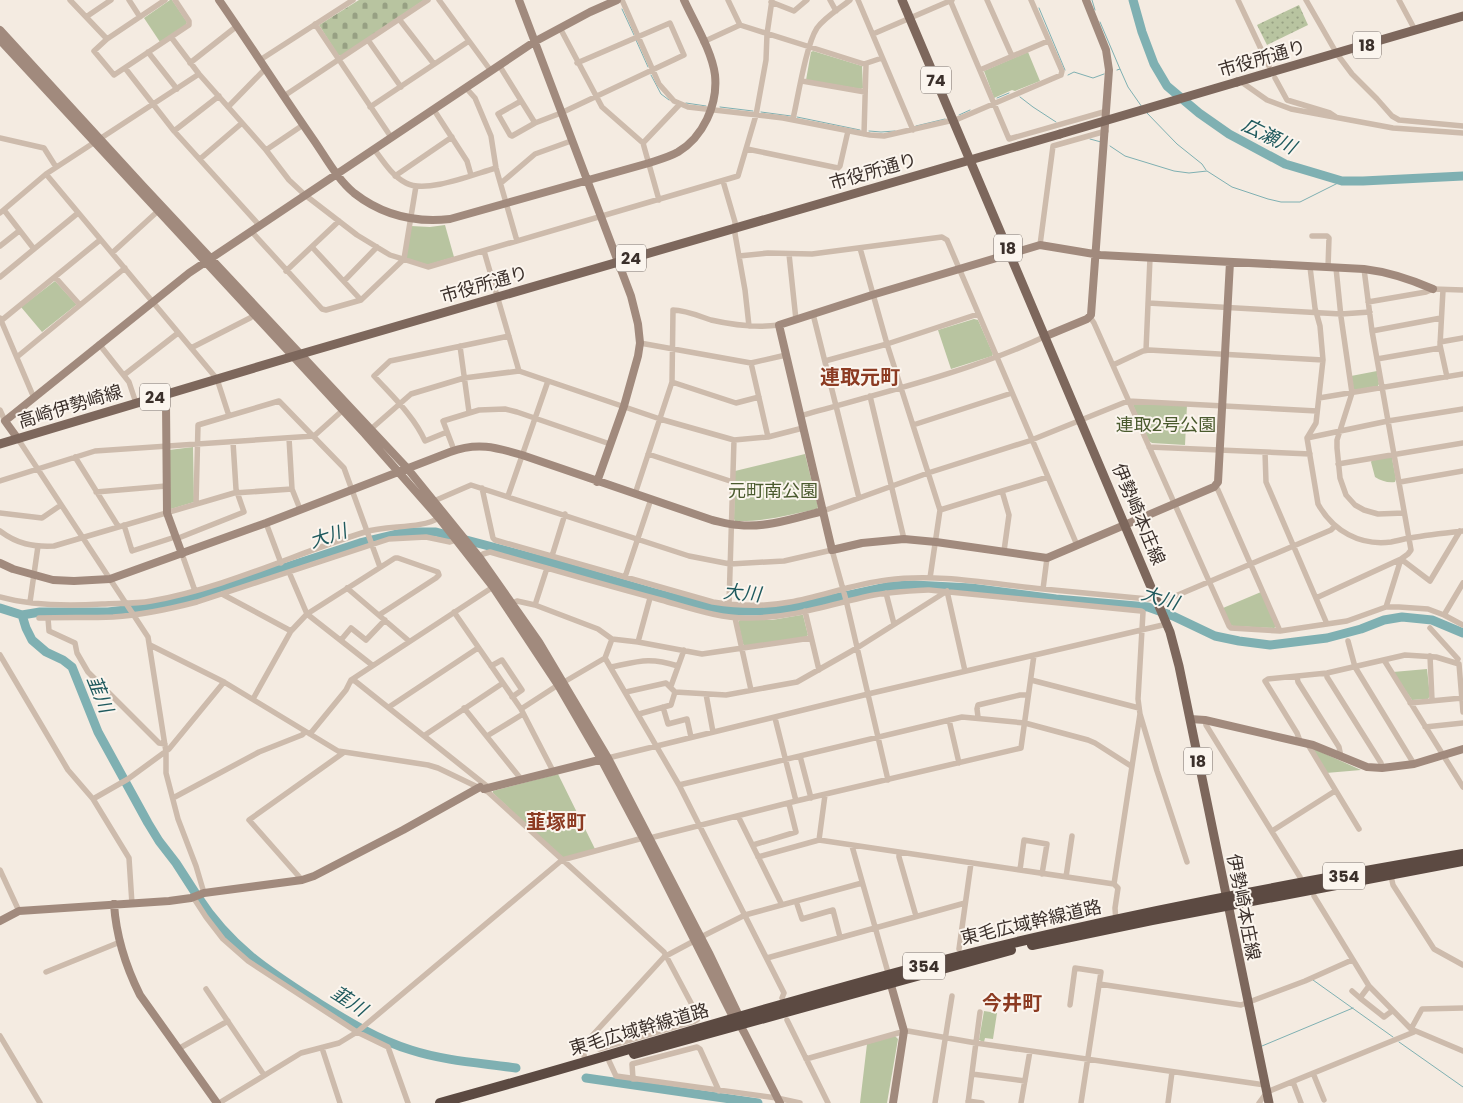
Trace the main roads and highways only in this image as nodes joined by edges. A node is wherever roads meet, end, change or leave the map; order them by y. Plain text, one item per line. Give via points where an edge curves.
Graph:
1 (902, 0) edge
2 (1463, 16) edge
3 (970, 160) junction
4 (296, 355) joint
5 (0, 444) edge
6 (1463, 854) edge
7 (1463, 861) edge
8 (1226, 902) junction
9 (738, 1021) junction
10 (440, 1103) edge
11 (463, 1103) edge
12 (1269, 1103) edge

1 - 3 main road, 74
2 - 3 main road, 市役所通り / 18, bridge
3 - 4 main road, 市役所通り / 24
3 - 8 main road, 伊勢崎本庄線 / 18 via 1166,621 1176,652
4 - 5 main road, 高崎伊勢崎線 / 24
6 - 8 highway, 東毛広域幹線道路 / 354
7 - 8 highway, 東毛広域幹線道路 / 354 via 1391,876
8 - 9 highway, 東毛広域幹線道路 / 354 via 959,956 890,979
8 - 12 main road, 伊勢崎本庄線 / 18
9 - 10 highway, 東毛広域幹線道路 / 354
9 - 11 highway, 東毛広域幹線道路 / 354

